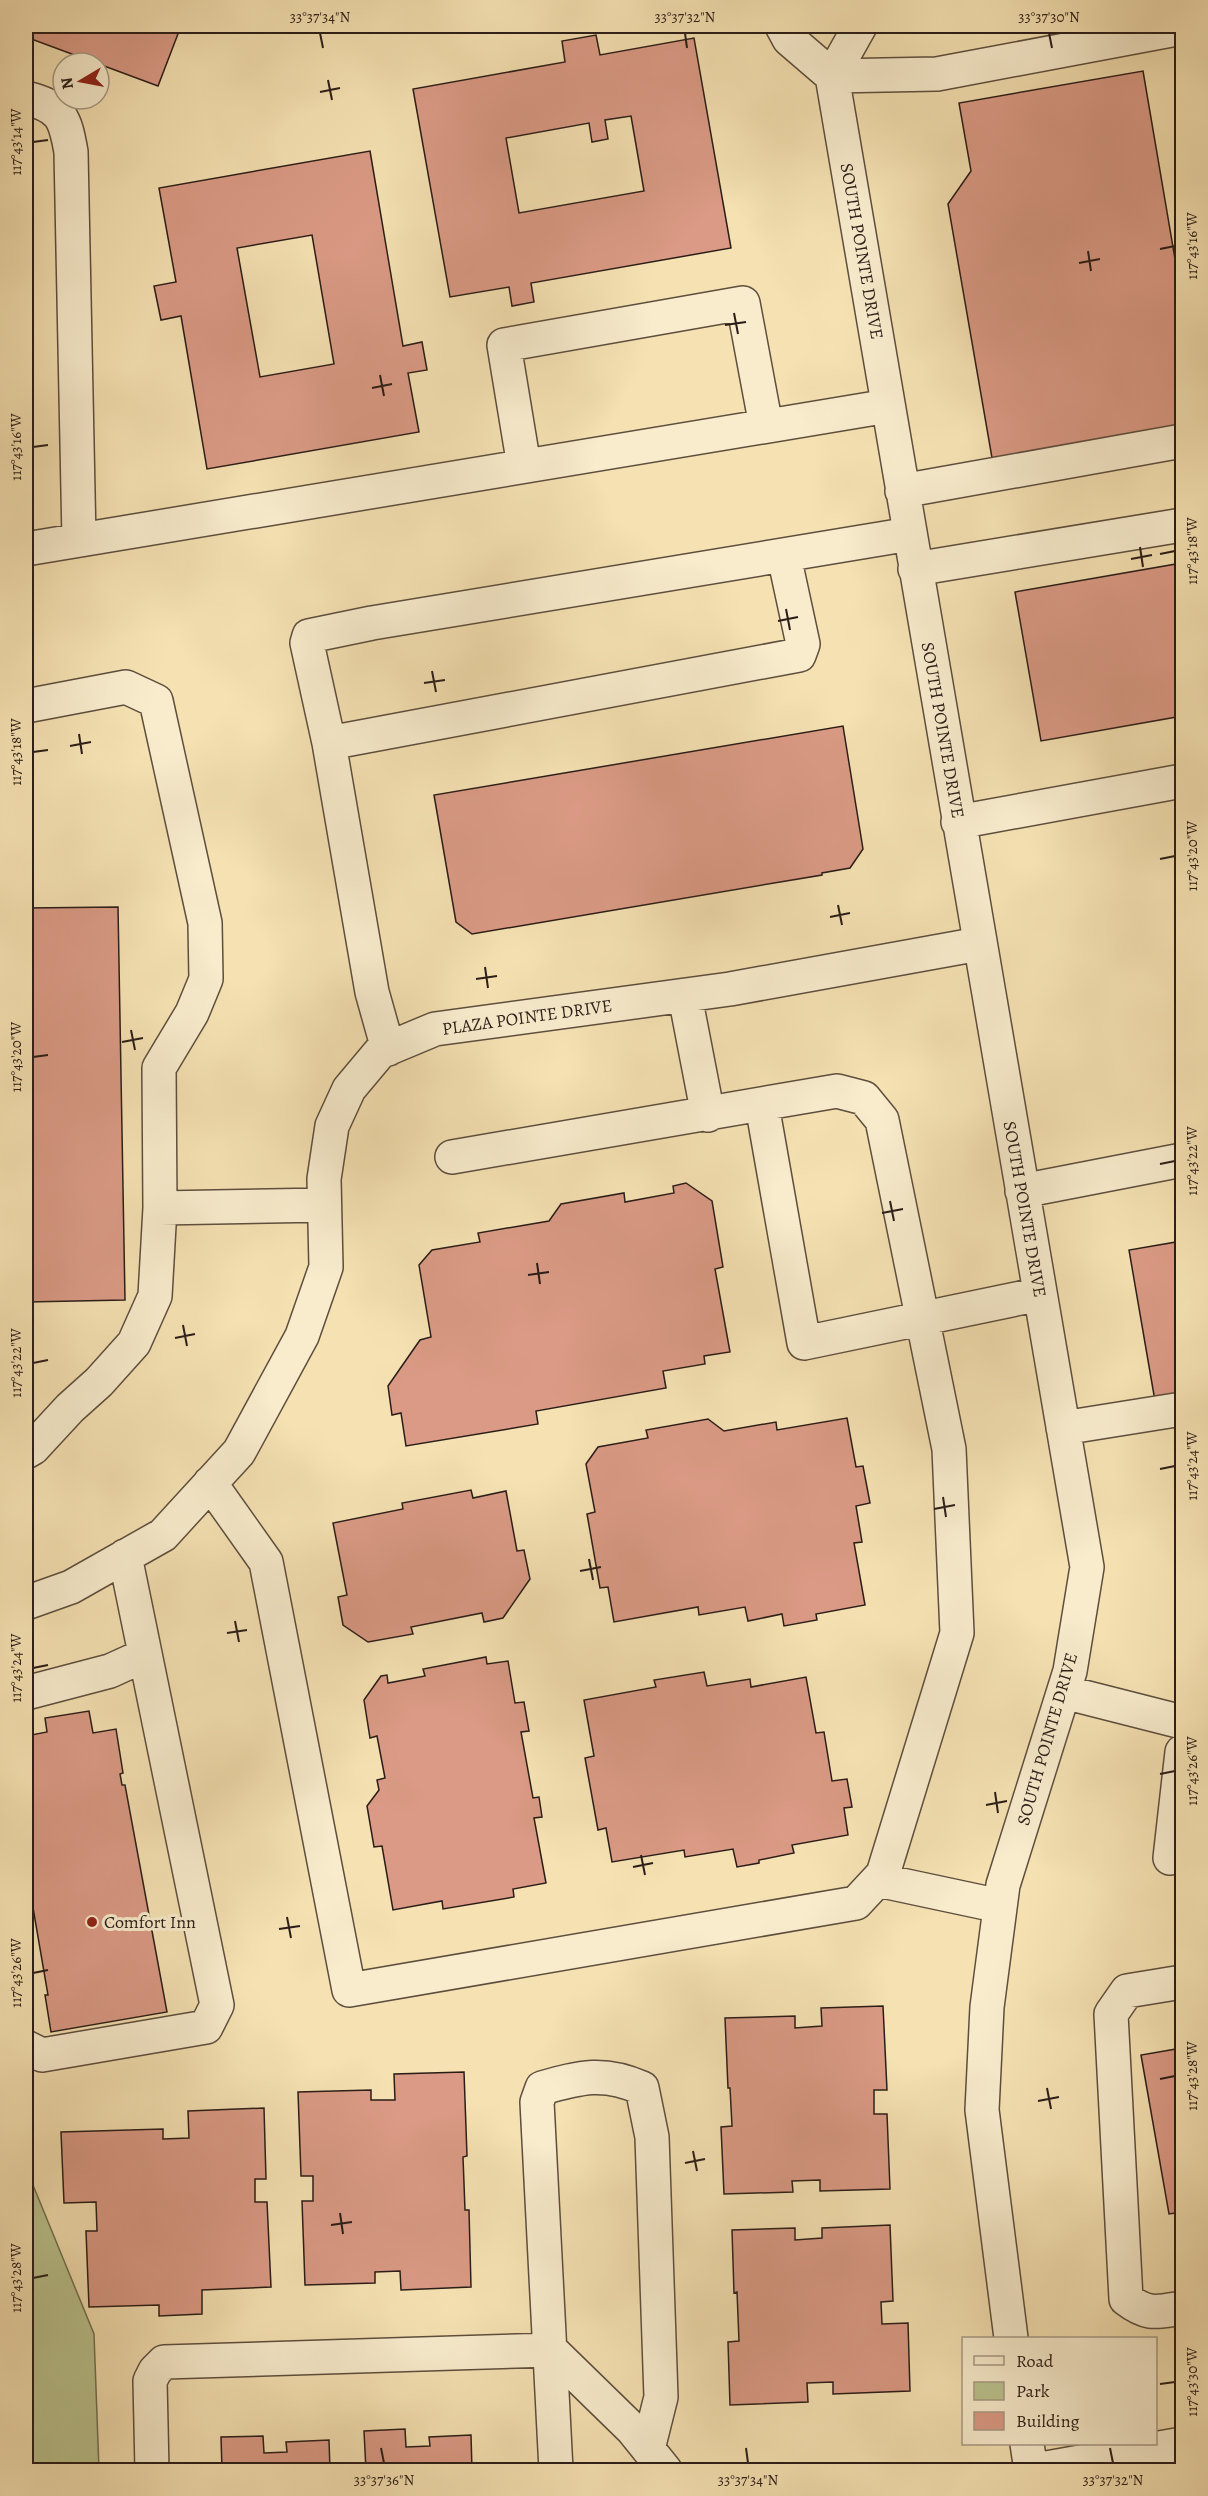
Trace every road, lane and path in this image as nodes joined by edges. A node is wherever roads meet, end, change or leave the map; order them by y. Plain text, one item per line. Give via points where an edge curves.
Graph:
1 (782, 26) edge
2 (860, 26) edge
3 (1182, 28) edge
4 (832, 76) junction
5 (26, 98) edge
6 (888, 406) junction
7 (766, 426) junction
8 (1182, 441) edge
9 (524, 466) junction
10 (902, 491) junction
11 (1182, 525) edge
12 (910, 534) junction
13 (79, 540) junction
14 (26, 549) edge
15 (784, 556) junction
16 (915, 569) junction
17 (26, 706) edge
18 (329, 743) junction
19 (1182, 781) edge
20 (958, 822) junction
21 (979, 944) junction
22 (685, 996) junction
23 (388, 1048) junction
24 (762, 1105) junction
25 (708, 1114) junction
26 (452, 1157) dead end
27 (1182, 1160) edge
28 (1022, 1191) junction
29 (324, 1205) junction
30 (160, 1208) junction
31 (1040, 1294) junction
32 (922, 1320) junction
33 (1182, 1409) edge
34 (1063, 1428) junction
35 (26, 1452) edge
36 (210, 1483) junction
37 (125, 1556) junction
38 (26, 1603) edge
39 (145, 1655) junction
40 (1064, 1692) junction
41 (26, 1693) edge
42 (1182, 1722) edge
43 (1182, 1752) edge
44 (1182, 1856) edge
45 (878, 1880) junction
46 (1000, 1906) junction
47 (1182, 1982) edge
48 (26, 2047) edge
49 (1182, 2308) edge
50 (1011, 2337) edge
51 (551, 2350) junction
52 (1182, 2444) edge
53 (1027, 2445) edge
54 (657, 2460) edge
55 (1087, 2466) edge
56 (152, 2470) edge
57 (556, 2470) edge
58 (1033, 2470) edge

1 - 4 street via 789,39
2 - 4 street
3 - 4 street via 937,74
4 - 6 street, SOUTH POINTE DRIVE
5 - 13 street via 48,104 57,112 71,152
6 - 7 street
6 - 10 street, SOUTH POINTE DRIVE
7 - 9 street
7 - 9 street via 743,303 504,345
8 - 10 street
9 - 13 street
10 - 12 street, SOUTH POINTE DRIVE
11 - 16 street
12 - 15 street
12 - 16 street, SOUTH POINTE DRIVE
13 - 14 street
15 - 18 street via 803,644 799,656
15 - 18 street via 372,622 309,636 307,643
16 - 20 street, SOUTH POINTE DRIVE
17 - 30 street via 126,687 156,701 205,923 206,979 192,1013 159,1068
18 - 23 street via 372,992
19 - 20 street
20 - 21 street, SOUTH POINTE DRIVE
21 - 22 street, PLAZA POINTE DRIVE
21 - 28 street, SOUTH POINTE DRIVE
22 - 23 street, PLAZA POINTE DRIVE via 435,1029
22 - 25 street
23 - 29 street, PLAZA POINTE DRIVE via 380,1052 349,1089 332,1126
24 - 25 street
24 - 32 street via 837,1091 864,1098 882,1120
24 - 32 street via 804,1343
25 - 26 street
27 - 28 street
28 - 31 street, SOUTH POINTE DRIVE
29 - 30 street
29 - 36 street, PLAZA POINTE DRIVE via 326,1267 302,1336 239,1452
30 - 35 street via 155,1296 134,1343
31 - 32 street
31 - 34 street, SOUTH POINTE DRIVE
32 - 45 street via 948,1449 957,1633
33 - 34 street
34 - 40 street, SOUTH POINTE DRIVE via 1087,1567
36 - 37 street, PLAZA POINTE DRIVE via 163,1535
36 - 45 street via 266,1562 349,1990 856,1904
37 - 38 street, PLAZA POINTE DRIVE via 72,1587
37 - 39 street
39 - 41 street via 110,1671
39 - 48 street via 217,2005 206,2027 42,2055
40 - 42 street
40 - 46 street, SOUTH POINTE DRIVE via 1003,1885
43 - 44 street via 1170,1858
45 - 46 street
46 - 50 street, SOUTH POINTE DRIVE via 987,2007 982,2110
47 - 49 street via 1127,1991 1111,2014 1126,2299 1140,2310 1155,2313
51 - 54 street via 632,2429
51 - 54 street via 537,2102 542,2088 582,2076 622,2079 642,2088 651,2137 661,2397
51 - 56 street via 164,2362 150,2381
51 - 57 street
52 - 55 street
53 - 58 street
55 - 58 street

